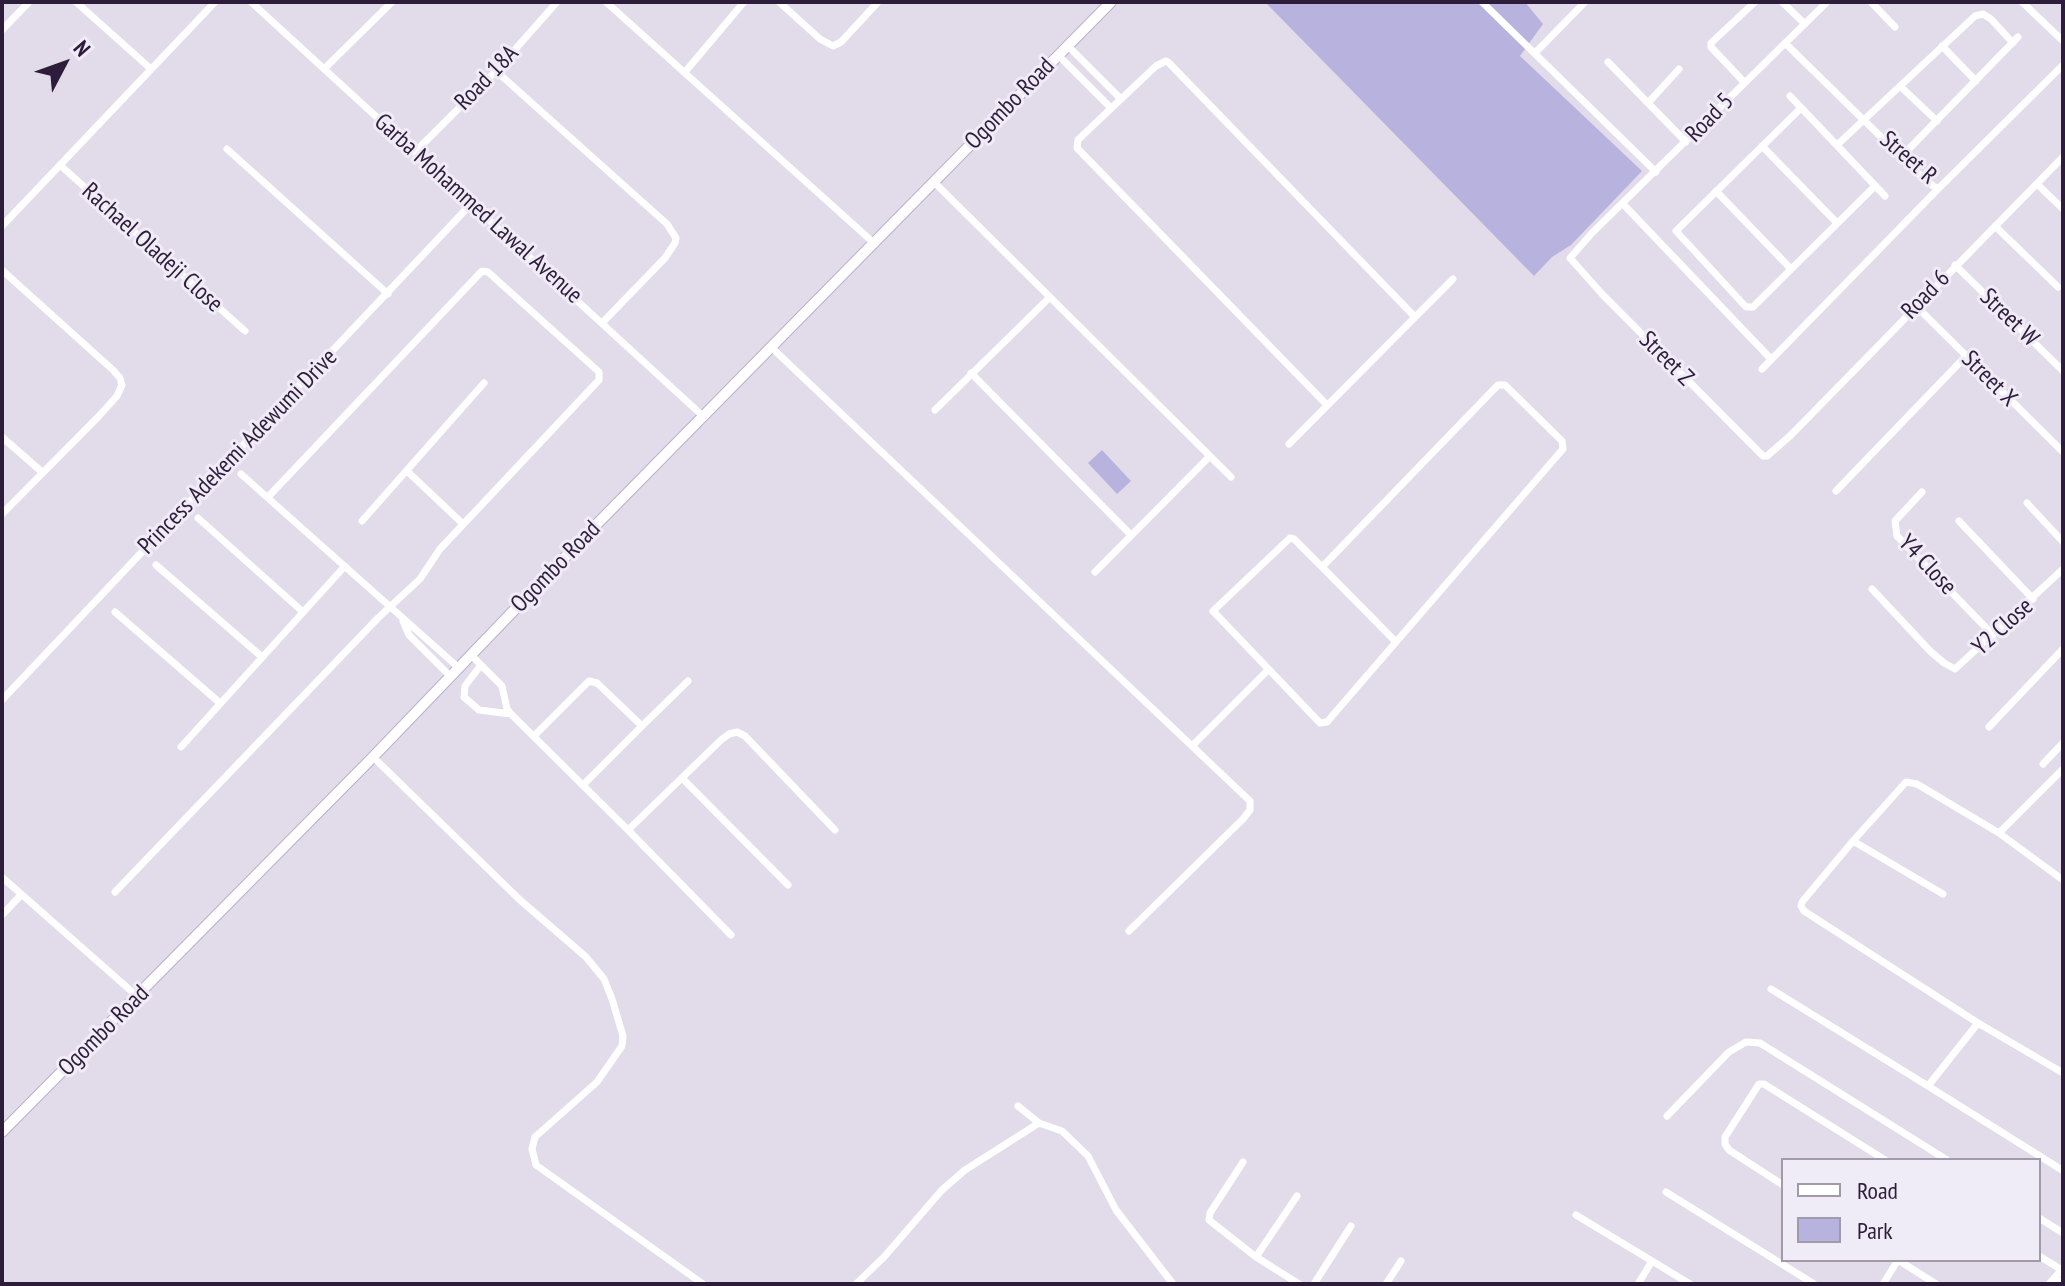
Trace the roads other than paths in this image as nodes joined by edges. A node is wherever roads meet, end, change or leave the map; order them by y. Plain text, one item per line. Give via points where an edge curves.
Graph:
1 (29, 2) edge
2 (76, 2) edge
3 (215, 2) edge
4 (251, 2) edge
5 (392, 2) edge
6 (557, 2) edge
7 (606, 2) edge
8 (744, 2) edge
9 (779, 2) edge
10 (878, 2) edge
11 (1111, 2) edge
12 (1482, 2) edge
13 (1585, 2) edge
14 (1755, 2) edge
15 (1782, 2) edge
16 (1827, 2) edge
17 (1871, 2) edge
18 (2022, 2) edge
19 (1805, 24) junction
20 (1895, 27) dead end
21 (2, 30) edge
22 (2063, 41) edge
23 (1785, 43) junction
24 (1067, 45) junction
25 (1942, 46) junction
26 (1535, 53) junction
27 (1058, 55) junction
28 (1608, 62) dead end
29 (2063, 65) edge
30 (151, 69) junction
31 (324, 69) junction
32 (1679, 69) dead end
33 (496, 71) junction
34 (685, 72) junction
35 (1976, 81) junction
36 (1744, 82) junction
37 (1900, 86) junction
38 (1790, 96) dead end
39 (1121, 99) junction
40 (1648, 103) junction
41 (1111, 108) junction
42 (1801, 108) junction
43 (1865, 119) junction
44 (1937, 121) junction
45 (1686, 142) junction
46 (1837, 145) junction
47 (1762, 146) junction
48 (227, 149) dead end
49 (415, 152) junction
50 (1902, 156) junction
51 (2063, 157) edge
52 (60, 165) junction
53 (1656, 172) junction
54 (934, 182) junction
55 (2037, 184) junction
56 (1875, 186) junction
57 (1938, 189) junction
58 (1716, 191) junction
59 (1885, 196) dead end
60 (472, 203) junction
61 (1623, 204) junction
62 (2063, 209) edge
63 (1837, 223) junction
64 (2, 226) edge
65 (1995, 226) junction
66 (1592, 233) joint
67 (875, 244) junction
68 (1955, 265) junction
69 (1791, 269) junction
70 (2, 270) edge
71 (1453, 279) dead end
72 (2058, 287) dead end
73 (388, 294) junction
74 (1050, 297) junction
75 (1915, 305) junction
76 (1414, 316) junction
77 (603, 322) junction
78 (245, 331) dead end
79 (772, 348) junction
80 (1966, 356) junction
81 (1771, 359) junction
82 (1762, 369) dead end
83 (2063, 371) edge
84 (971, 373) junction
85 (484, 383) dead end
86 (1326, 404) junction
87 (935, 410) dead end
88 (704, 417) junction
89 (1791, 435) joint
90 (2, 437) edge
91 (1289, 444) dead end
92 (2063, 452) edge
93 (1210, 456) junction
94 (407, 471) junction
95 (42, 472) junction
96 (241, 474) dead end
97 (1231, 477) dead end
98 (1836, 491) dead end
99 (1922, 492) dead end
100 (268, 497) junction
101 (2027, 503) dead end
102 (2, 514) edge
103 (198, 518) dead end
104 (362, 521) dead end
105 (1959, 521) dead end
106 (463, 524) junction
107 (1131, 535) junction
108 (2063, 542) edge
109 (156, 565) dead end
110 (345, 566) junction
111 (1322, 567) junction
112 (2063, 569) edge
113 (1095, 572) dead end
114 (1872, 589) dead end
115 (2033, 599) junction
116 (390, 609) junction
117 (115, 612) dead end
118 (303, 612) junction
119 (1993, 635) junction
120 (1396, 642) junction
121 (2063, 649) edge
122 (472, 656) junction
123 (262, 657) junction
124 (481, 665) junction
125 (1268, 670) junction
126 (455, 672) junction
127 (688, 681) dead end
128 (2, 700) edge
129 (220, 703) junction
130 (511, 714) junction
131 (642, 726) junction
132 (1989, 727) dead end
133 (534, 736) junction
134 (2063, 743) edge
135 (1192, 746) junction
136 (181, 747) dead end
137 (373, 757) junction
138 (2043, 764) dead end
139 (2063, 769) edge
140 (682, 778) junction
141 (583, 785) junction
142 (628, 830) junction
143 (835, 830) dead end
144 (1999, 833) junction
145 (1853, 841) junction
146 (2, 877) edge
147 (2063, 880) edge
148 (788, 885) dead end
149 (115, 892) dead end
150 (1943, 894) dead end
151 (21, 895) junction
152 (2, 915) edge
153 (1129, 931) dead end
154 (731, 935) dead end
155 (1771, 989) dead end
156 (138, 997) junction
157 (1978, 1023) junction
158 (2063, 1073) edge
159 (1928, 1086) junction
160 (1018, 1106) dead end
161 (1667, 1116) dead end
162 (1039, 1123) junction
163 (2, 1132) edge
164 (1882, 1158) edge
165 (1944, 1158) edge
166 (1243, 1162) dead end
167 (2062, 1170) edge
168 (1781, 1184) edge
169 (1666, 1192) dead end
170 (1297, 1196) dead end
171 (1576, 1215) dead end
172 (2041, 1219) edge
173 (1351, 1226) dead end
174 (2063, 1233) edge
175 (1256, 1257) junction
176 (2041, 1257) edge
177 (1401, 1261) dead end
178 (1652, 1261) junction
179 (1897, 1262) edge
180 (1901, 1262) edge
181 (2062, 1269) edge
182 (2063, 1280) edge
183 (703, 1284) edge
184 (856, 1284) edge
185 (1173, 1284) edge
186 (1299, 1284) edge
187 (1314, 1284) edge
188 (1386, 1284) edge
189 (1638, 1284) edge
190 (1690, 1284) edge
191 (1814, 1284) edge
192 (1883, 1284) edge
193 (1936, 1284) edge
194 (2051, 1284) edge

1 - 21 street
2 - 30 street
3 - 30 street
4 - 31 street, Garba Mohammed Lawal Avenue
5 - 31 street
6 - 33 street, Road 18A
7 - 34 street
8 - 34 street
9 - 10 street via 833,46
11 - 24 main road, Ogombo Road
12 - 26 street
13 - 26 street
14 - 36 street via 1711,43
15 - 19 street
16 - 19 street, Road 5
17 - 20 street
18 - 22 street
19 - 23 street, Road 5
23 - 36 street, Road 5
23 - 43 street, Street R
24 - 27 main road, Ogombo Road
24 - 39 street
25 - 35 street
25 - 35 street via 1983,14 2015,40
25 - 37 street
26 - 53 street
27 - 41 street
27 - 54 main road, Ogombo Road
28 - 40 street
29 - 57 street, Street R
30 - 52 street
31 - 49 street, Garba Mohammed Lawal Avenue
32 - 40 street
33 - 49 street, Road 18A
33 - 77 street via 667,224 676,238 665,258
34 - 67 street
35 - 44 street
36 - 45 street, Road 5
37 - 43 street
37 - 44 street
38 - 42 street
39 - 41 street
39 - 76 street via 1156,66 1169,63
40 - 45 street
41 - 86 street via 1078,140 1077,148
42 - 46 street
42 - 47 street
43 - 46 street
43 - 50 street, Street R
44 - 50 street
45 - 53 street, Road 5
46 - 56 street
47 - 58 street
47 - 63 street
48 - 73 street
49 - 60 street, Garba Mohammed Lawal Avenue
50 - 57 street, Street R
51 - 55 street, Road 6
52 - 64 street
52 - 78 street, Rachael Oladeji Close
53 - 61 street, Road 5
54 - 67 main road, Ogombo Road
54 - 74 street
55 - 62 street
55 - 65 street, Road 6
56 - 59 street
56 - 63 street
57 - 81 street
58 - 69 street
58 - 69 street via 1676,231 1746,307 1753,307
60 - 73 street, Princess Adekemi Adewumi Drive
60 - 77 street, Garba Mohammed Lawal Avenue
61 - 66 street, Road 5
61 - 81 street
63 - 69 street
65 - 68 street, Road 6
65 - 72 street
66 - 89 street, Street Z via 1570,258 1611,303 1763,456
67 - 79 main road, Ogombo Road
68 - 75 street, Road 6
68 - 83 street, Street W
70 - 95 street via 121,383 117,396
71 - 76 street
73 - 128 street, Princess Adekemi Adewumi Drive
74 - 84 street
74 - 93 street
75 - 80 street, Street X
75 - 89 street, Road 6
76 - 86 street
77 - 88 street, Garba Mohammed Lawal Avenue
79 - 88 main road, Ogombo Road
79 - 135 street
80 - 92 street, Street X
80 - 98 street
81 - 82 street
84 - 87 street
84 - 107 street
85 - 94 street
86 - 91 street
88 - 122 main road, Ogombo Road
90 - 95 street
93 - 97 street
93 - 107 street
94 - 104 street
94 - 106 street
95 - 102 street
96 - 100 street
99 - 119 street, Y4 Close via 1895,521 1897,536
100 - 106 street via 485,271 600,377
100 - 110 street
101 - 108 street
103 - 118 street
105 - 115 street
106 - 116 street
107 - 113 street
109 - 123 street
110 - 116 street
110 - 118 street
111 - 120 street
111 - 120 street via 1498,385 1505,385 1562,441 1563,449
111 - 125 street via 1290,538 1214,609 1213,614
112 - 115 street, Y2 Close
114 - 119 street, Y2 Close via 1930,651 1955,669
115 - 119 street, Y2 Close
116 - 126 street
116 - 149 street
117 - 129 street
118 - 123 street
120 - 125 street via 1323,723
121 - 132 street
122 - 124 street
122 - 126 main road, Ogombo Road
123 - 129 street
124 - 130 street via 502,686
124 - 130 street via 465,686 464,697 479,710
125 - 135 street
126 - 137 main road, Ogombo Road
127 - 131 street
129 - 136 street
130 - 133 street
131 - 133 street via 589,681
131 - 141 street
133 - 141 street
134 - 138 street
135 - 153 street via 1250,801 1250,810
137 - 156 main road, Ogombo Road
137 - 183 street via 586,957 612,999 622,1046 597,1082 535,1137 536,1165
139 - 144 street
140 - 142 street
140 - 143 street via 721,740 737,732
140 - 148 street
141 - 142 street
142 - 154 street
144 - 145 street via 1911,781
144 - 147 street
145 - 150 street
145 - 157 street via 1802,902 1804,911
146 - 151 street
151 - 152 street
151 - 156 street
155 - 159 street
156 - 163 main road, Ogombo Road
157 - 158 street
157 - 159 street
159 - 167 street
160 - 162 street
161 - 165 street via 1729,1052 1746,1042 1760,1043
162 - 184 street via 942,1190
162 - 185 street via 1062,1131 1088,1156 1116,1210
164 - 168 street via 1759,1084 1725,1144
166 - 175 street via 1209,1220
169 - 191 street
170 - 175 street
171 - 178 street
172 - 174 street
173 - 187 street
175 - 186 street
176 - 181 street
177 - 188 street
178 - 189 street
178 - 190 street
179 - 192 street
180 - 193 street
181 - 194 street
182 - 194 street

